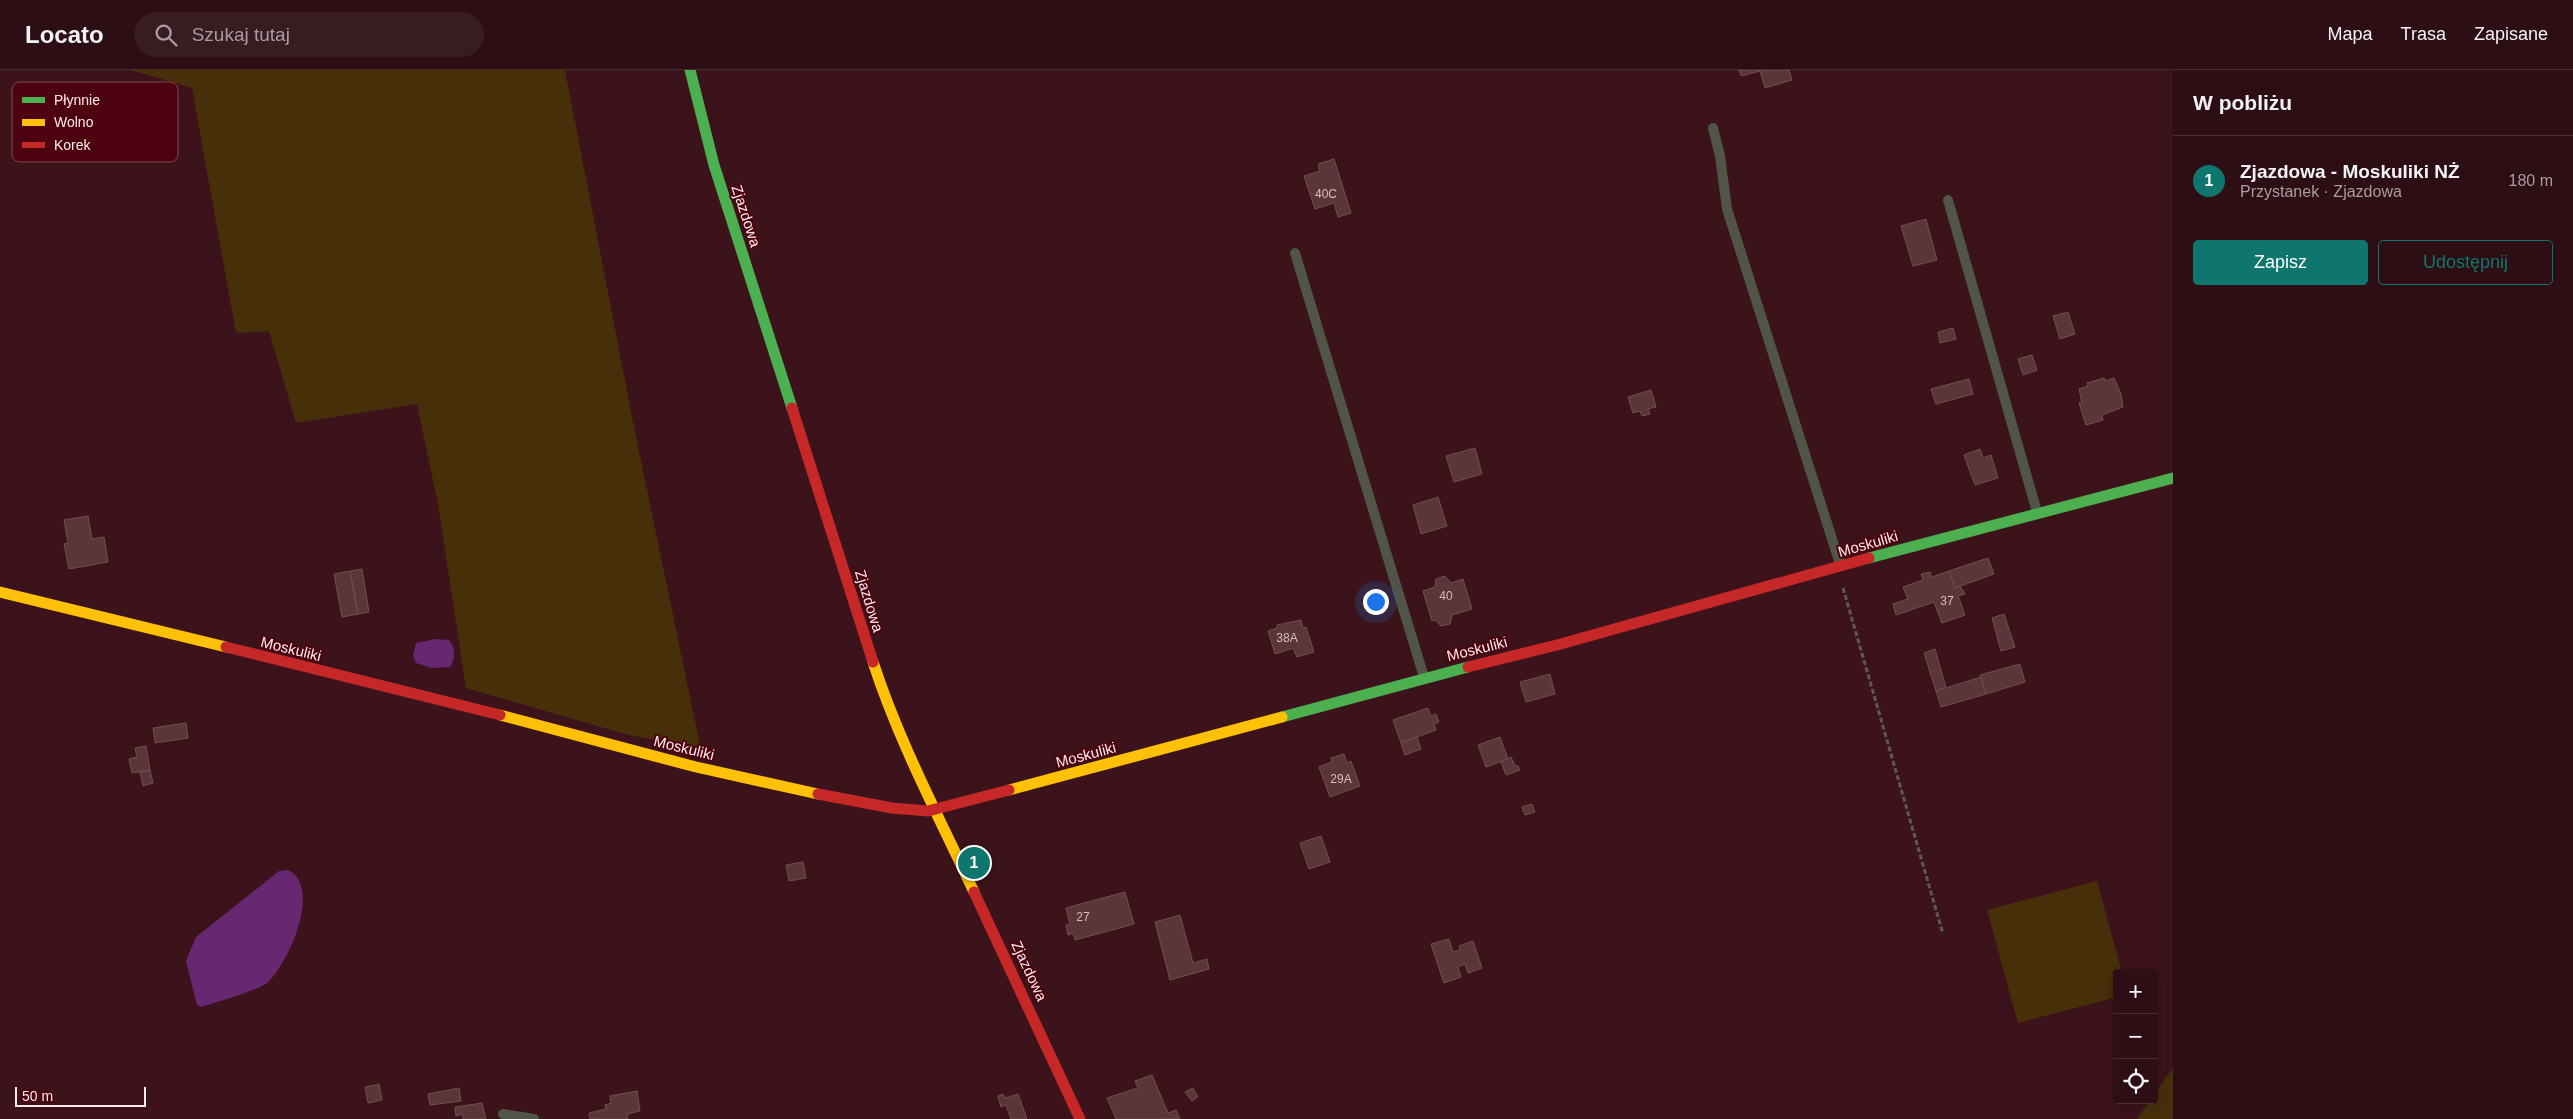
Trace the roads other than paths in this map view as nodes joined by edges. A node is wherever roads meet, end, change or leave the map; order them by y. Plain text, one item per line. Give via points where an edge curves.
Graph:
1 (690, 70) edge
2 (1713, 128) dead end
3 (1948, 200) dead end
4 (1296, 253) dead end
5 (2173, 478) edge
6 (2037, 513) junction
7 (1839, 568) junction
8 (0, 592) edge
9 (1424, 678) junction
10 (936, 809) junction
11 (503, 1114) dead end
12 (534, 1119) edge
13 (1080, 1119) edge

1 - 10 street, Zjazdowa via 714,165 872,662
2 - 7 lane via 1727,209
3 - 6 lane
4 - 9 lane
5 - 6 street, Moskuliki
6 - 7 street, Moskuliki
7 - 9 street, Moskuliki
8 - 10 street, Moskuliki via 801,792 909,811
9 - 10 street, Moskuliki
10 - 13 street, Zjazdowa
11 - 12 lane

